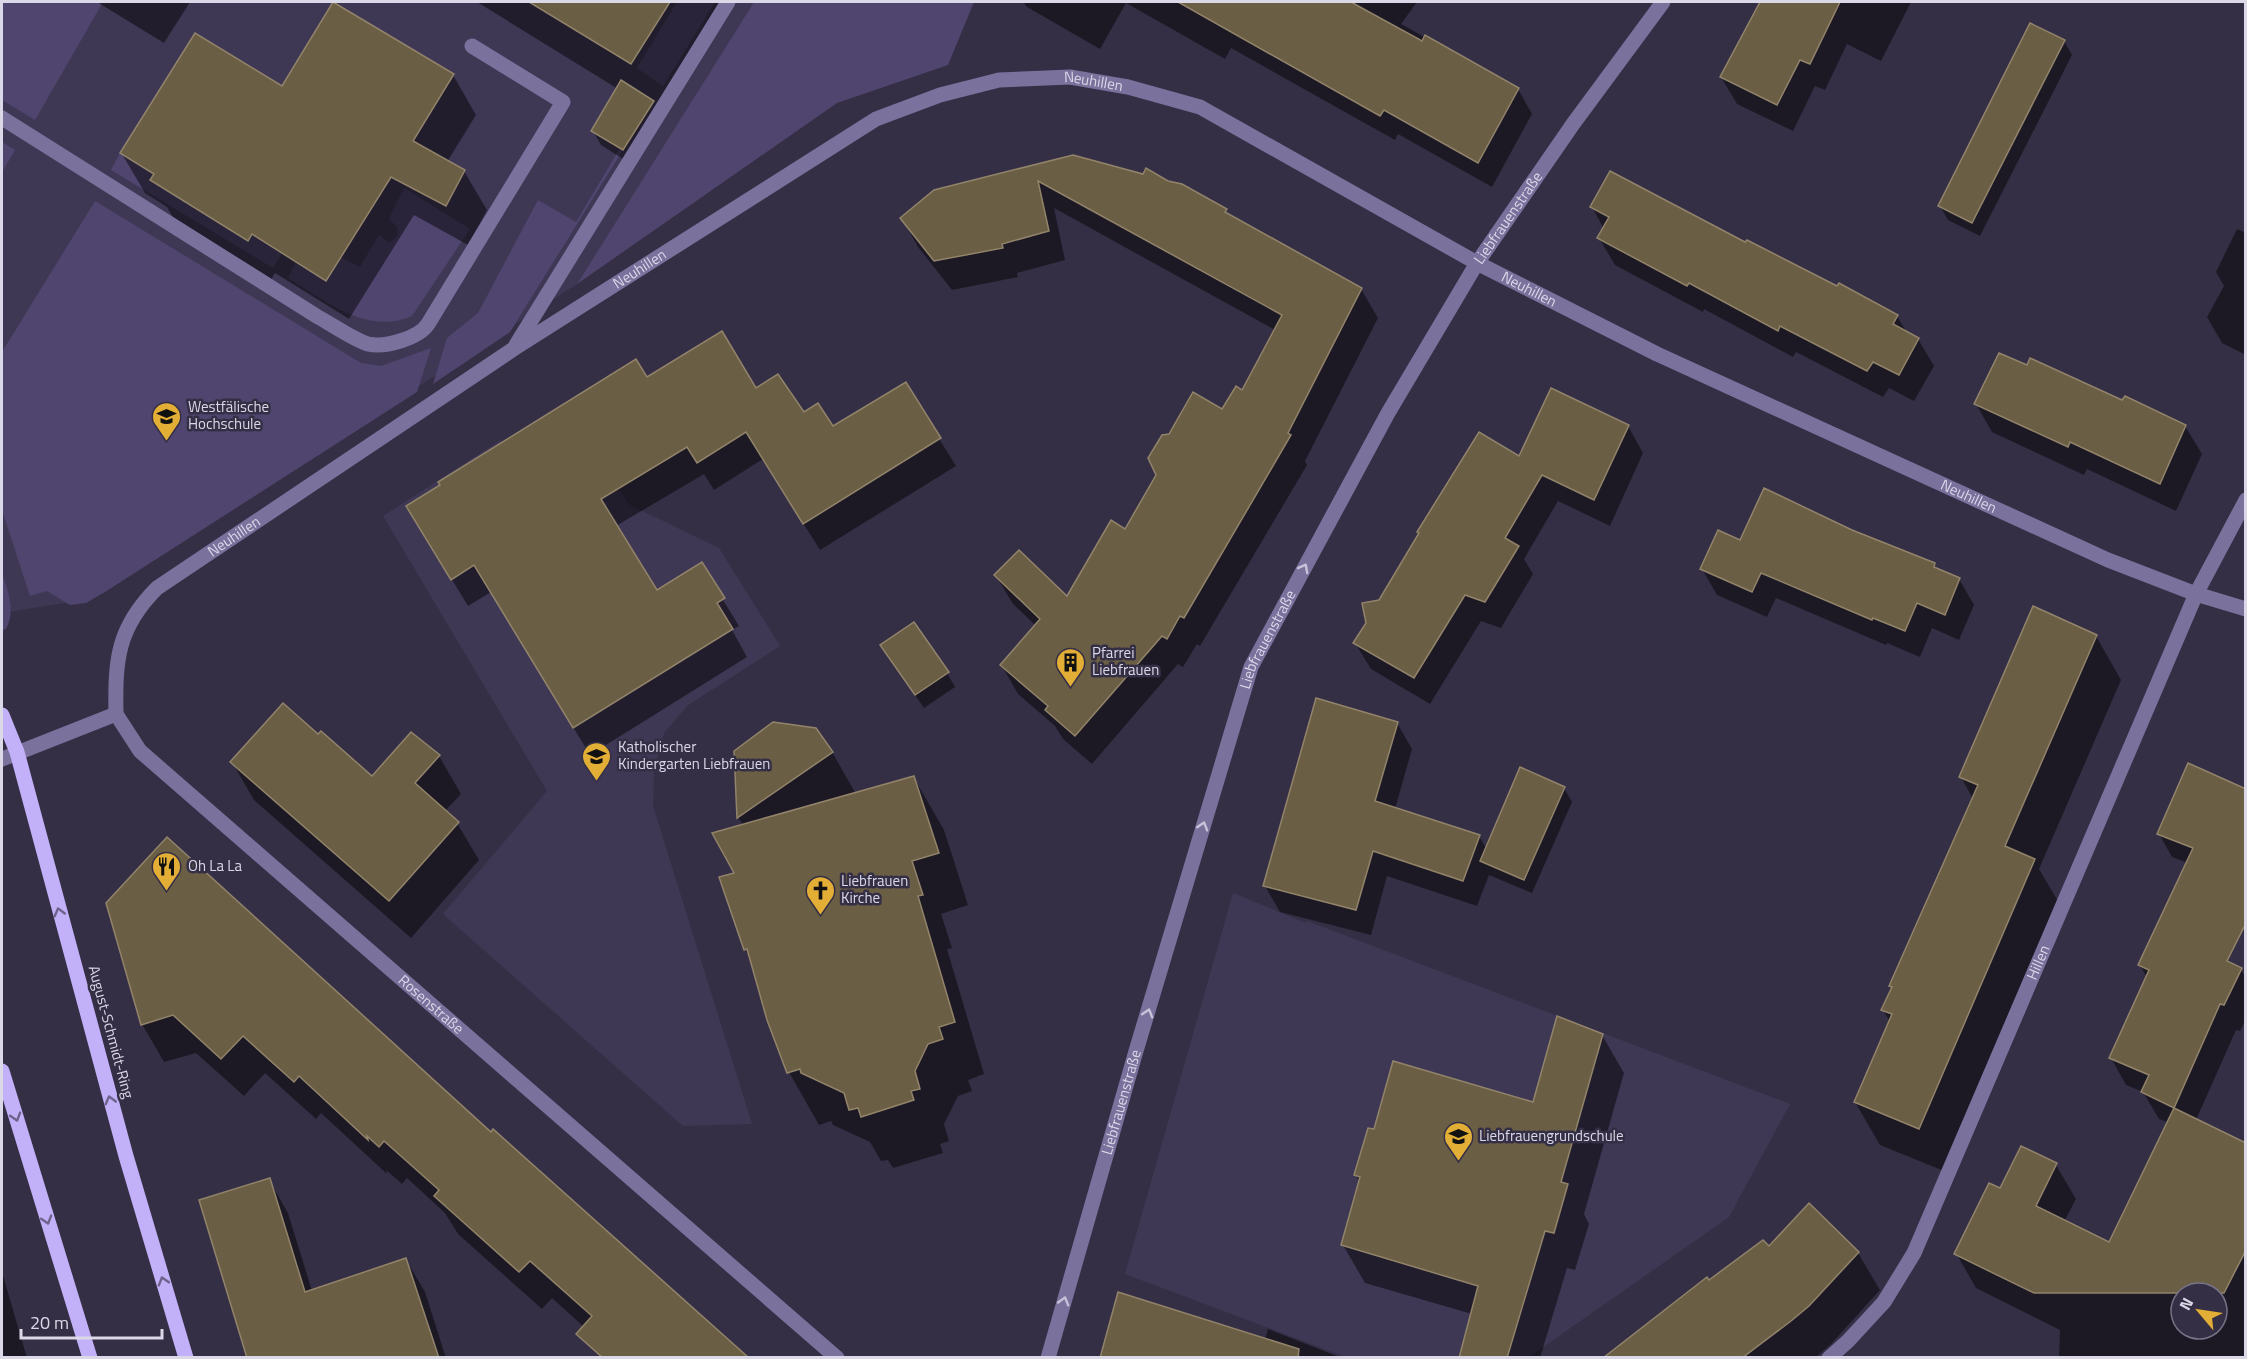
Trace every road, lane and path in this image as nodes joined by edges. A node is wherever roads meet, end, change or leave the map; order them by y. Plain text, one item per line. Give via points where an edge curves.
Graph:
1 (728, 2) edge
2 (1663, 2) edge
3 (472, 46) dead end
4 (2, 118) edge
5 (1477, 263) junction
6 (514, 348) junction
7 (2246, 500) edge
8 (2196, 594) junction
9 (2246, 609) edge
10 (116, 714) junction
11 (2, 715) edge
12 (17, 752) junction
13 (2, 759) edge
14 (2, 1071) edge
15 (90, 1358) edge
16 (186, 1358) edge
17 (837, 1358) edge
18 (1048, 1358) edge
19 (1829, 1358) edge

1 - 6 street
2 - 5 street, Liebfrauenstraße
3 - 4 street via 563,102 424,331 400,342 369,344 318,317
5 - 6 street, Neuhillen via 1200,107 1128,87 1070,77 999,80 940,95 876,119
5 - 8 street, Neuhillen via 1657,354 2108,560
18 -> 5 street, Liebfrauenstraße via 1251,667 1388,413
6 - 10 street, Neuhillen via 157,588 126,627 115,669
7 - 8 street, Hillen
8 - 9 street
8 - 19 street, Hillen via 1914,1253 1884,1302
10 - 12 street
10 - 17 street, Rosenstraße via 140,750
11 - 12 main road, August-Schmidt-Ring
12 - 13 street
16 -> 12 main road, August-Schmidt-Ring via 126,1156
14 -> 15 main road

